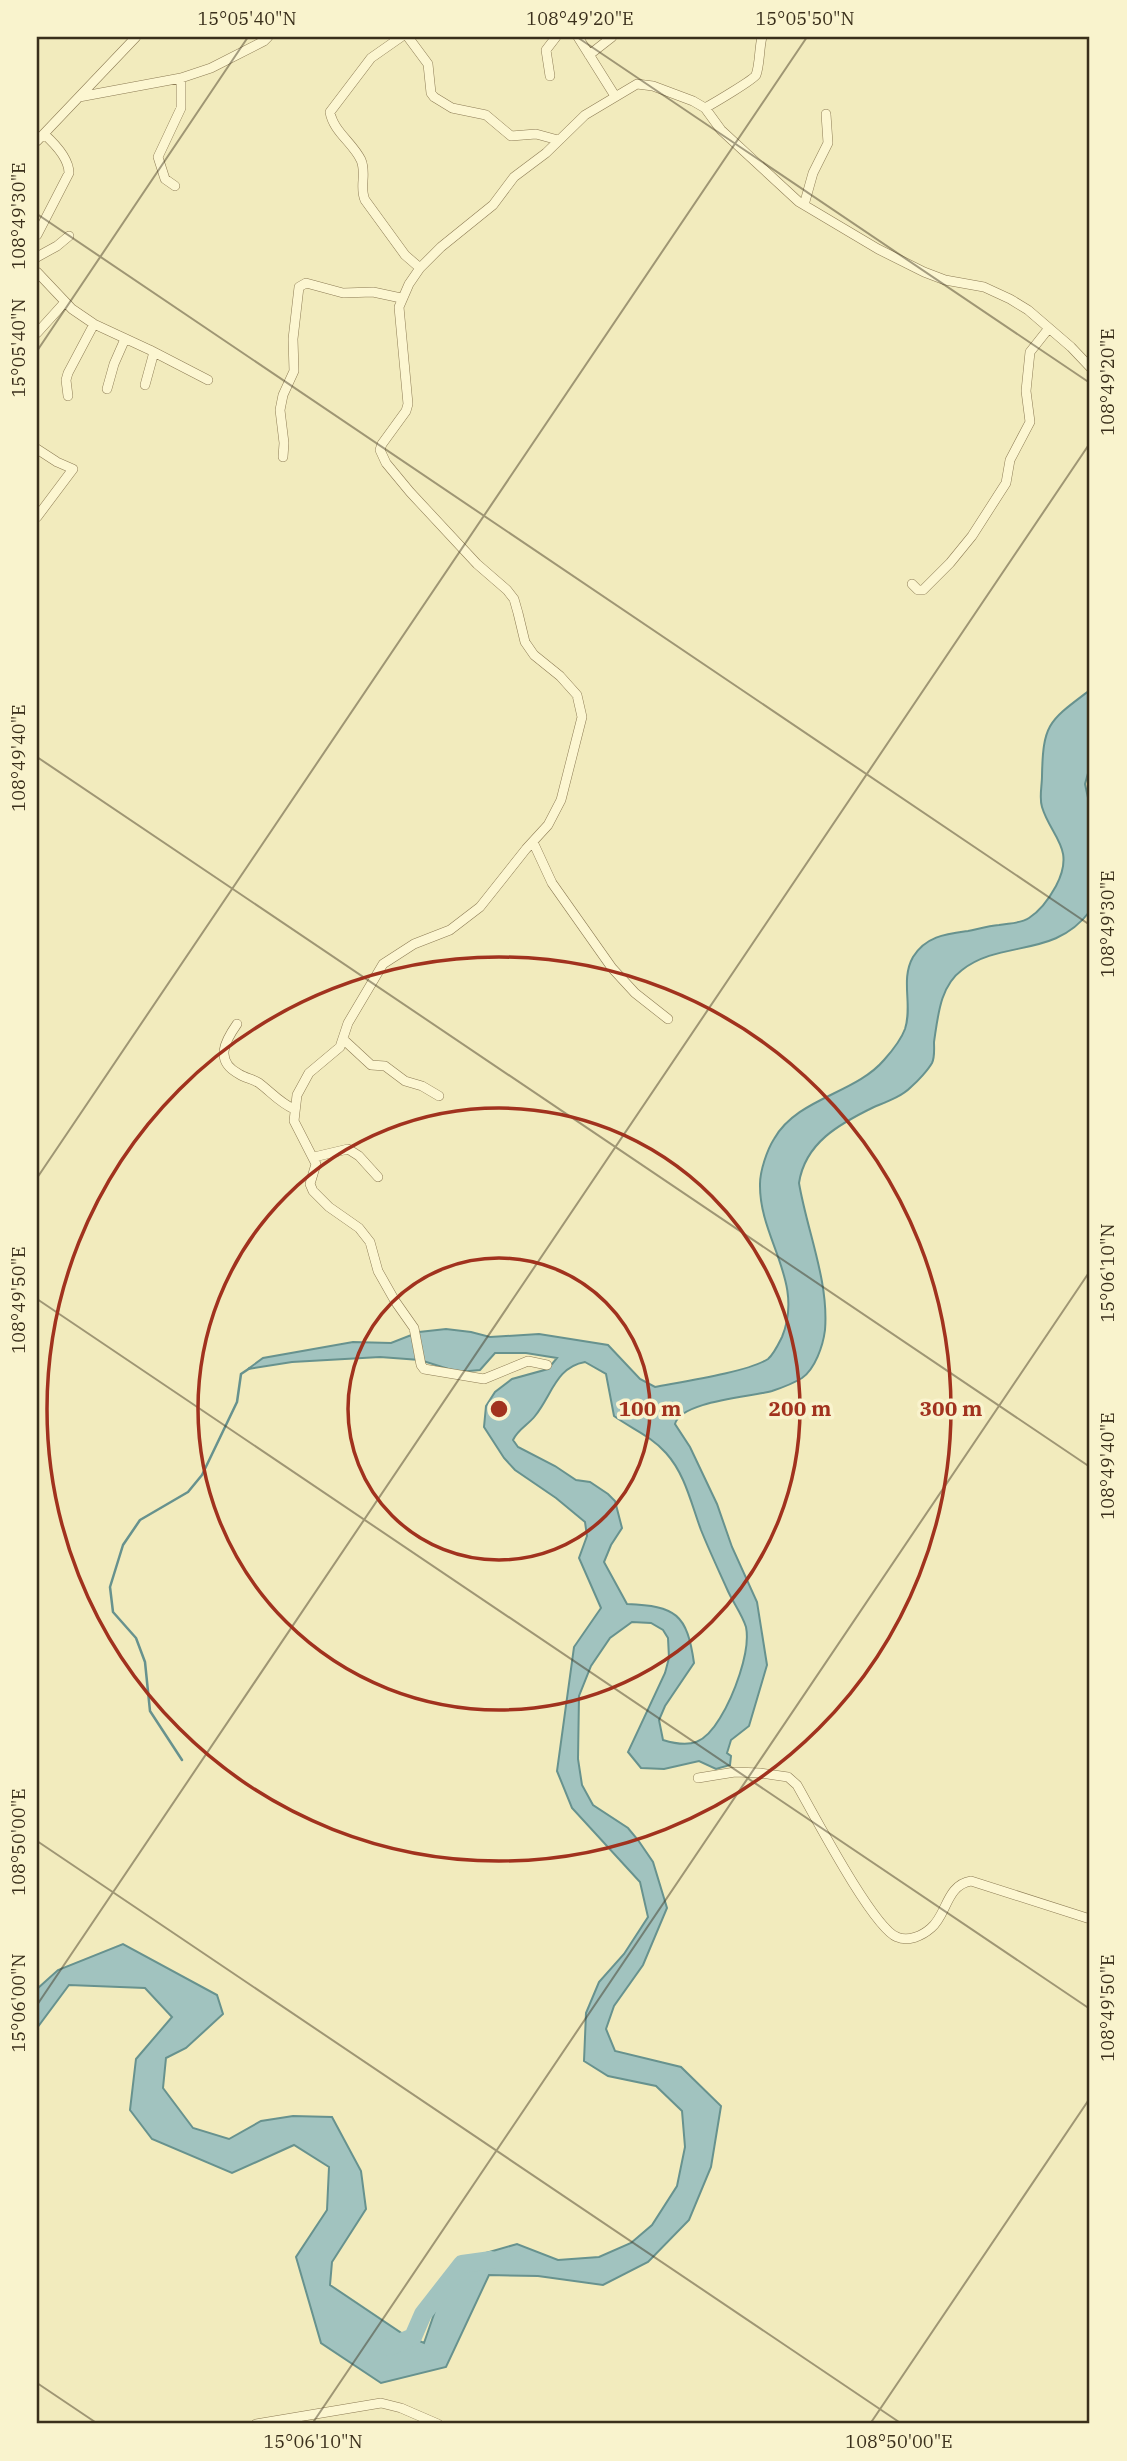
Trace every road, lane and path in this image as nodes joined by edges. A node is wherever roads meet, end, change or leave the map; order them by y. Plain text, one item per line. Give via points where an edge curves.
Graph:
1 (136, 37) edge
2 (268, 37) edge
3 (408, 37) edge
4 (556, 37) edge
5 (578, 37) edge
6 (612, 37) edge
7 (762, 37) edge
8 (589, 55) junction
9 (550, 76) dead end
10 (181, 78) junction
11 (615, 96) junction
12 (79, 97) junction
13 (705, 108) junction
14 (826, 114) dead end
15 (40, 137) edge
16 (558, 140) junction
17 (175, 186) dead end
18 (804, 205) junction
19 (37, 235) edge
20 (69, 236) dead end
21 (37, 257) edge
22 (421, 268) junction
23 (37, 272) edge
24 (401, 298) junction
25 (65, 302) junction
26 (94, 324) junction
27 (1049, 328) junction
28 (37, 333) edge
29 (125, 339) junction
30 (154, 352) junction
31 (1090, 367) edge
32 (208, 380) dead end
33 (145, 385) dead end
34 (107, 389) dead end
35 (68, 396) dead end
36 (37, 449) edge
37 (283, 457) dead end
38 (37, 517) edge
39 (912, 584) dead end
40 (533, 842) junction
41 (668, 1019) dead end
42 (237, 1024) dead end
43 (344, 1041) junction
44 (439, 1096) dead end
45 (294, 1109) junction
46 (314, 1157) junction
47 (378, 1177) dead end
48 (547, 1364) dead end
49 (698, 1779) dead end
50 (1090, 1919) edge
51 (256, 2424) edge
52 (438, 2424) edge

1 - 12 street
2 - 10 street
3 - 16 street via 428,64 431,93 438,100 486,115 511,136 536,134
3 - 22 street via 371,58 330,117 360,159 365,200 396,244
4 - 9 street via 545,50
5 - 8 street
6 - 8 street
7 - 13 street via 756,75
8 - 11 street
10 - 12 street
10 - 17 street via 181,108 158,157 165,179
11 - 13 street via 646,84
11 - 16 street
12 - 15 street
13 - 18 street via 721,130
14 - 18 street via 828,143
15 - 19 street via 65,158 69,173
16 - 22 street
18 - 27 street via 917,269 1010,299
20 - 21 street
22 - 24 street
23 - 25 street
24 - 37 street via 373,292 344,293 306,283 299,287 294,372 280,410
24 - 40 street via 408,404 380,450 410,492 507,590 525,642 569,685 581,705 580,729 561,800
25 - 26 street
25 - 28 street
26 - 29 street
26 - 35 street via 68,373
27 - 31 street
27 - 39 street via 1030,352 1026,391 1031,417 1010,460 1006,483 950,563 923,590
29 - 30 street
29 - 34 street
30 - 32 street
30 - 33 street
36 - 38 street via 73,469
40 - 41 street via 552,883 612,968
40 - 43 street via 473,913 383,964 348,1023
42 - 45 street via 223,1049 229,1065
43 - 44 street via 371,1065 385,1066
43 - 45 street via 304,1080
45 - 46 street via 294,1121
46 - 47 street via 348,1149
46 - 48 street via 313,1191 366,1235 378,1271 414,1328 421,1365 431,1371 484,1379 528,1361
49 - 50 street via 735,1772 788,1777 858,1891 886,1931 899,1939 914,1938 937,1924 954,1889 971,1881
51 - 52 street via 374,2403

